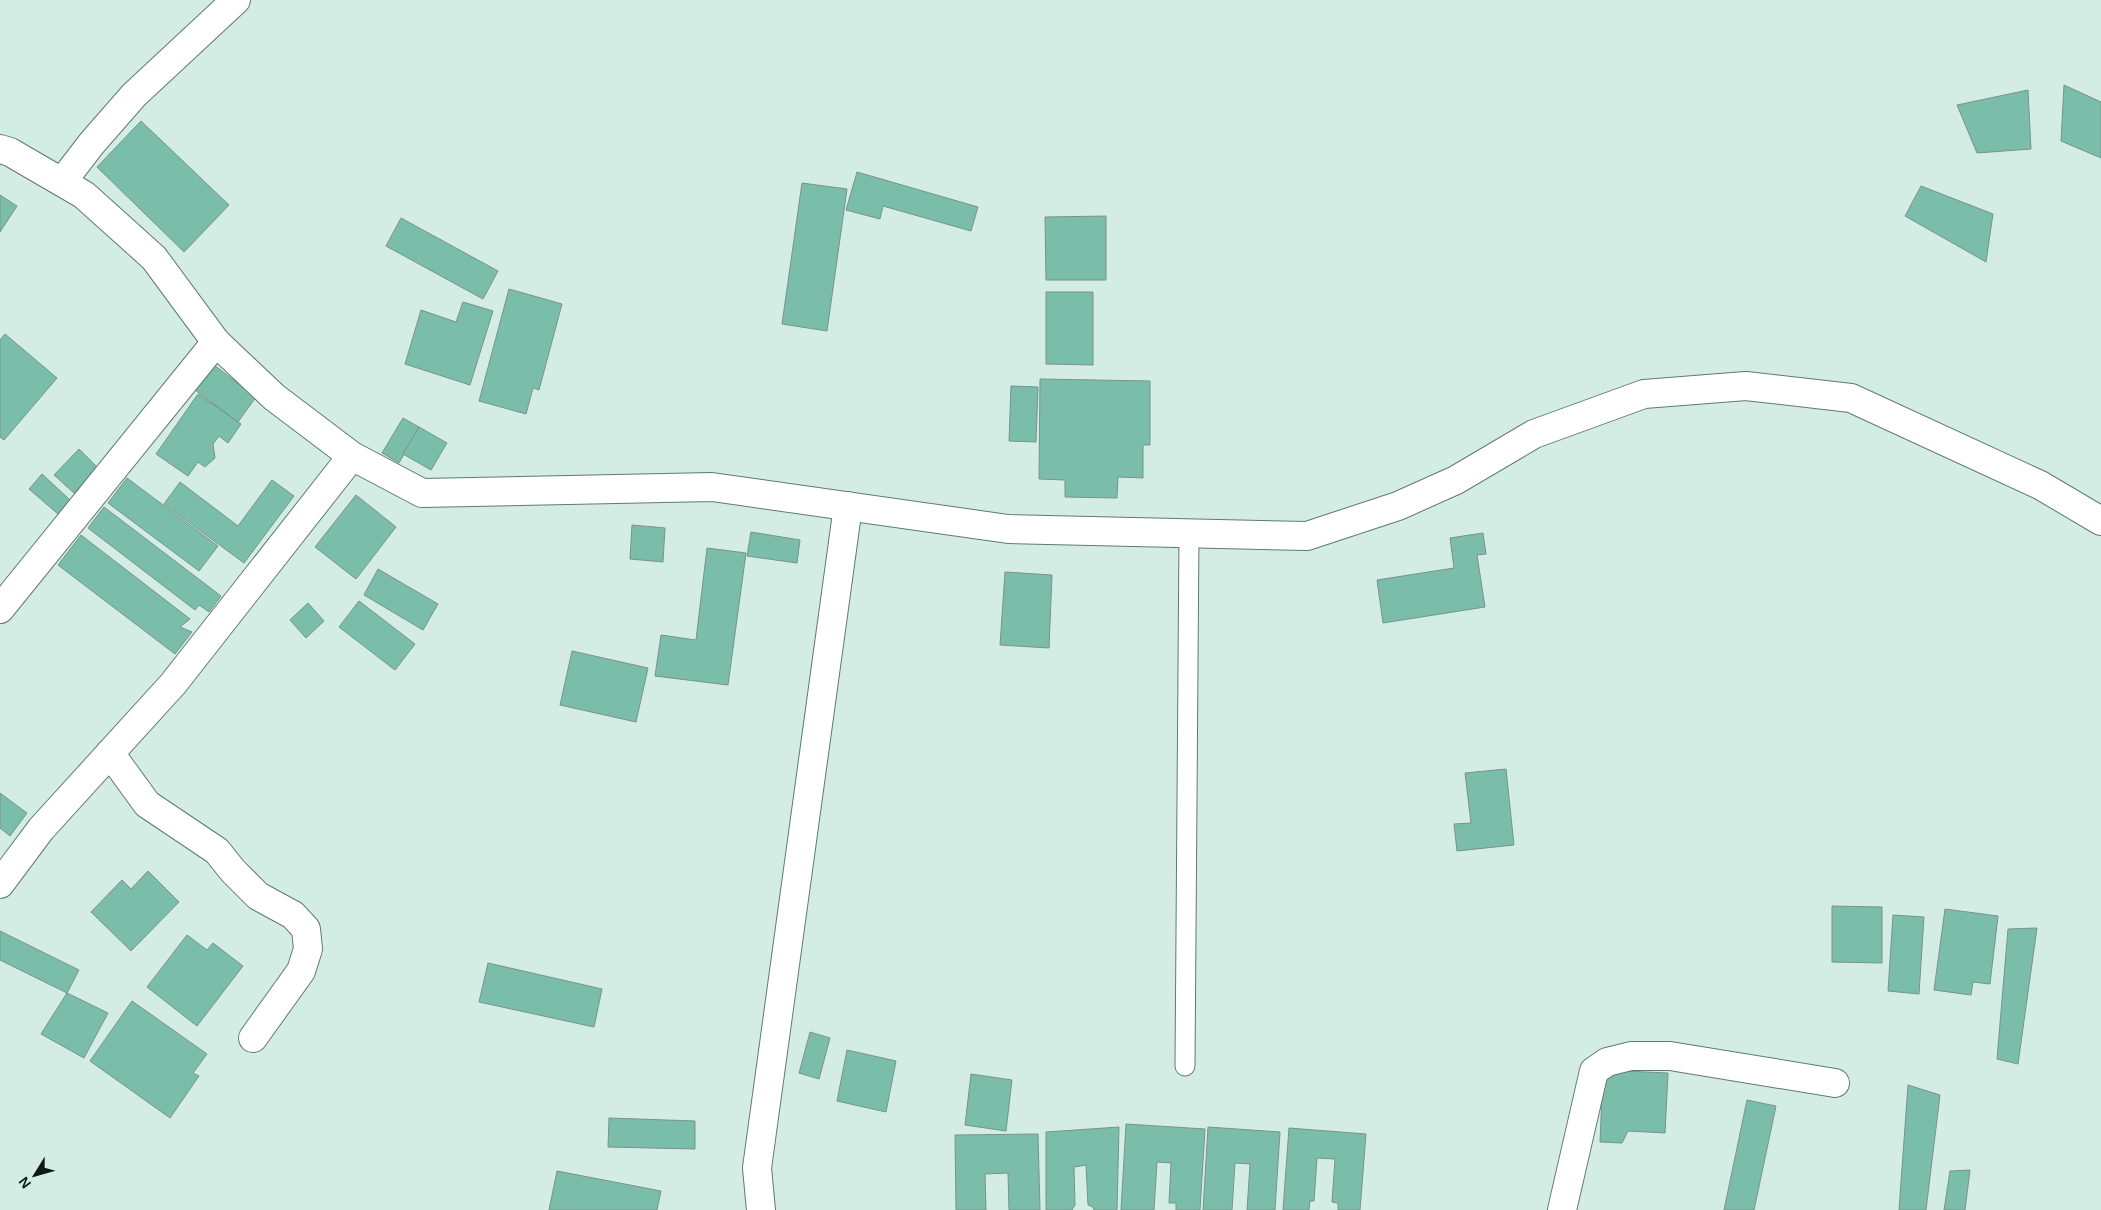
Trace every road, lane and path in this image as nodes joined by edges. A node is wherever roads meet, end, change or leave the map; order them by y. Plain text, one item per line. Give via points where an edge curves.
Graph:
1 (236, 0) edge
2 (0, 149) edge
3 (62, 182) junction
4 (216, 342) junction
5 (352, 456) junction
6 (848, 506) junction
7 (2101, 521) edge
8 (1189, 533) junction
9 (0, 609) edge
10 (110, 753) junction
11 (0, 884) edge
12 (253, 1038) dead end
13 (1185, 1066) dead end
14 (1836, 1083) dead end
15 (762, 1210) edge
16 (1562, 1210) edge

1 - 3 street via 134,95
2 - 3 street
3 - 4 street via 84,195 154,258
4 - 5 street via 274,397
4 - 9 street
5 - 6 street via 422,493 712,486
5 - 10 street via 173,684
6 - 8 street via 1008,529
6 - 15 street via 757,1168
7 - 8 street via 2040,485 1851,398 1746,386 1644,394 1534,434 1456,480 1398,506 1307,536
8 - 13 lane
10 - 11 street via 41,829
10 - 12 street via 147,804 217,851 258,896 293,915 306,929 308,949 301,971
14 - 16 street via 1670,1056 1631,1056 1607,1062 1594,1071

